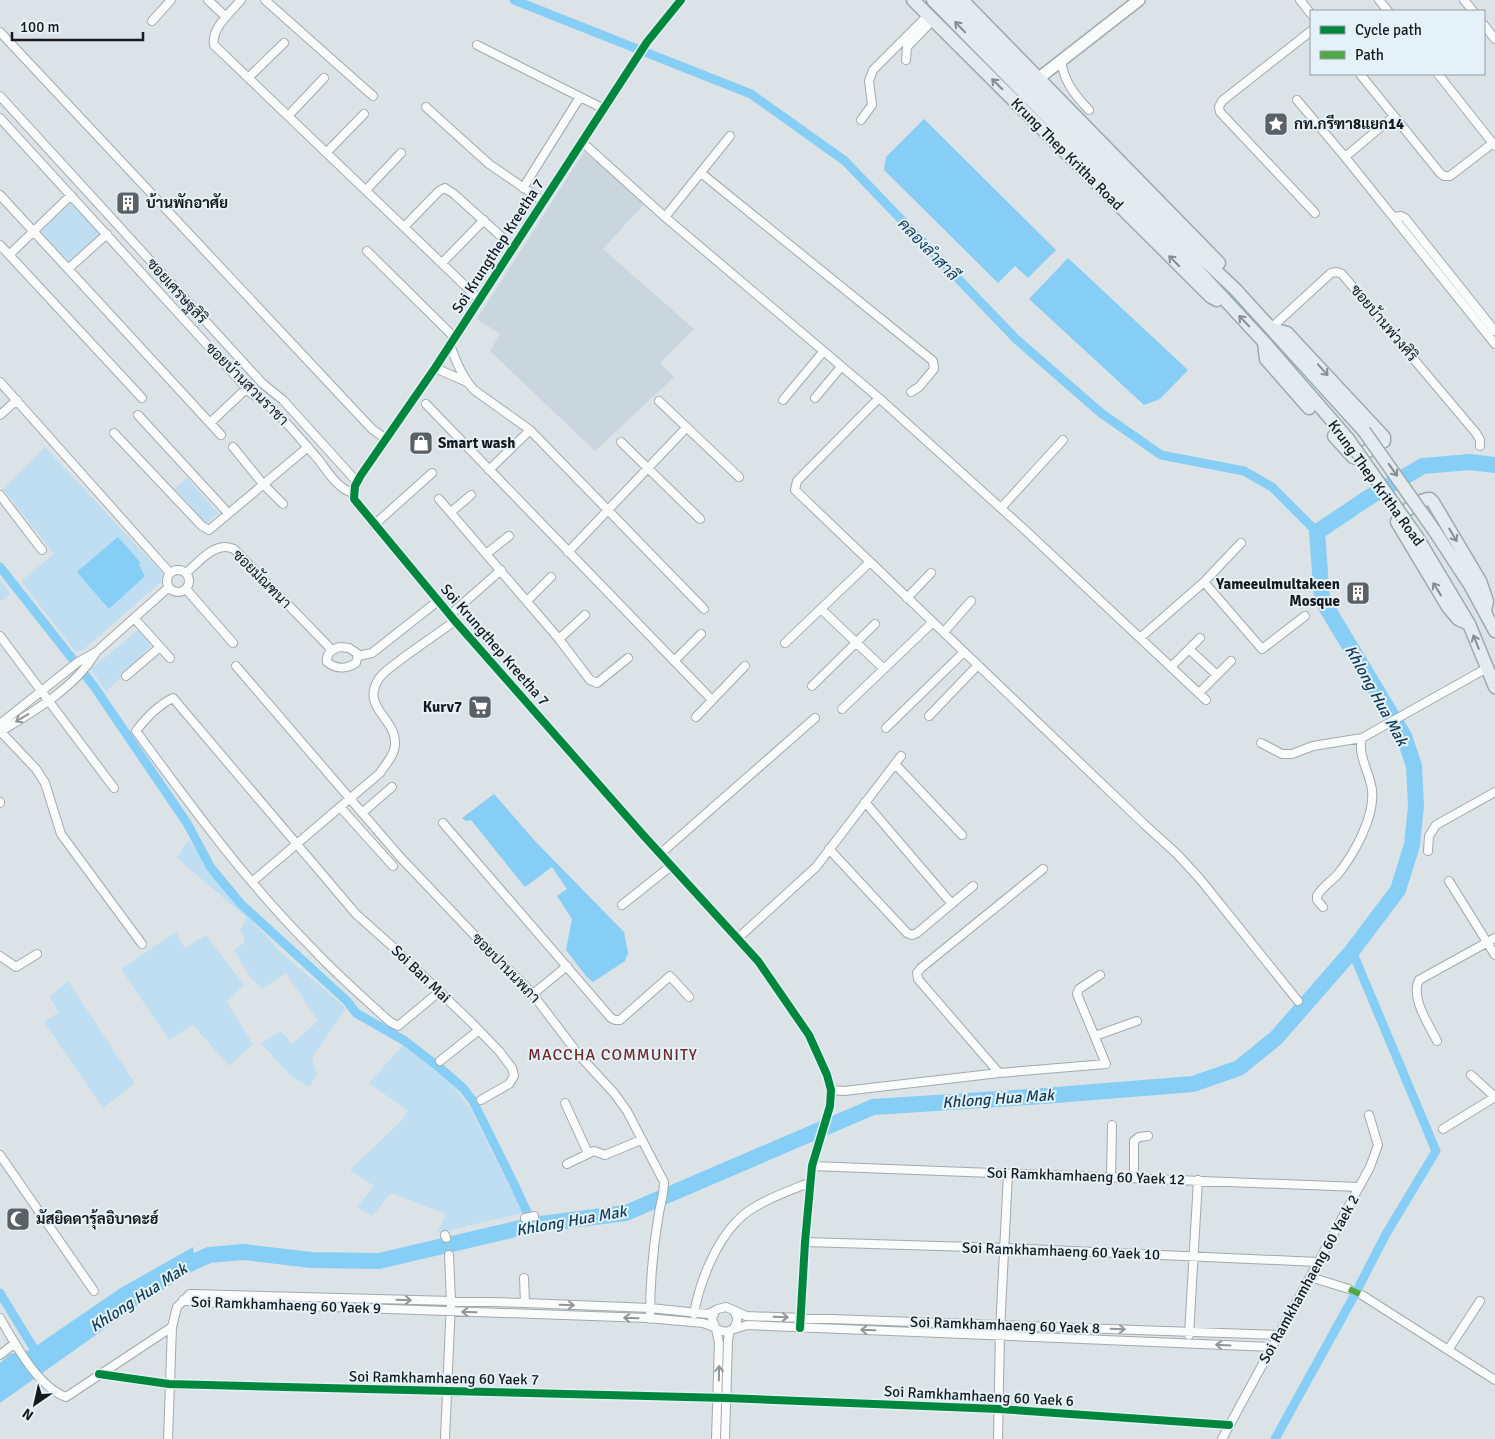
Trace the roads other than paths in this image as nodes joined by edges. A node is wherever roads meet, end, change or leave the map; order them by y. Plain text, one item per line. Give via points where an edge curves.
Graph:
1 (172, 0) edge
2 (208, 0) edge
3 (241, 0) edge
4 (265, 0) edge
5 (681, 0) edge
6 (933, 0) edge
7 (948, 0) edge
8 (962, 0) edge
9 (1138, 0) edge
10 (1300, 0) edge
11 (1379, 0) edge
12 (1464, 0) edge
13 (916, 2) edge
14 (1387, 10) edge
15 (1472, 10) edge
16 (1310, 13) edge
17 (226, 17) junction
18 (931, 18) junction
19 (152, 21) dead end
20 (1485, 26) edge
21 (0, 32) edge
22 (1310, 32) edge
23 (1495, 40) edge
24 (284, 43) dead end
25 (477, 45) dead end
26 (906, 60) dead end
27 (1061, 60) junction
28 (1361, 75) edge
29 (1439, 75) edge
30 (248, 78) junction
31 (324, 78) dead end
32 (1039, 78) junction
33 (0, 96) edge
34 (373, 96) dead end
35 (580, 97) junction
36 (1297, 100) dead end
37 (426, 107) dead end
38 (604, 109) junction
39 (1089, 110) dead end
40 (364, 114) dead end
41 (288, 116) junction
42 (1394, 116) junction
43 (0, 118) edge
44 (861, 120) dead end
45 (730, 136) dead end
46 (582, 142) junction
47 (1494, 145) edge
48 (326, 153) junction
49 (401, 153) dead end
50 (1345, 157) junction
51 (701, 173) junction
52 (523, 188) junction
53 (366, 190) junction
54 (0, 195) edge
55 (71, 195) junction
56 (544, 201) junction
57 (1315, 213) dead end
58 (665, 217) junction
59 (1394, 217) junction
60 (484, 220) junction
61 (404, 227) junction
62 (33, 231) junction
63 (107, 234) junction
64 (503, 238) dead end
65 (0, 245) edge
66 (367, 251) dead end
67 (9, 254) junction
68 (442, 263) junction
69 (68, 269) junction
70 (1236, 290) junction
71 (479, 299) junction
72 (1224, 301) junction
73 (1272, 329) junction
74 (1495, 331) edge
75 (452, 342) junction
76 (1264, 342) junction
77 (1495, 344) edge
78 (823, 352) junction
79 (841, 367) junction
80 (435, 368) junction
81 (0, 382) edge
82 (467, 382) junction
83 (247, 388) junction
84 (911, 392) dead end
85 (142, 398) dead end
86 (815, 398) dead end
87 (879, 398) junction
88 (17, 400) junction
89 (783, 400) dead end
90 (659, 401) dead end
91 (426, 404) dead end
92 (0, 415) edge
93 (138, 415) dead end
94 (210, 423) junction
95 (687, 427) junction
96 (530, 430) junction
97 (114, 433) dead end
98 (221, 435) dead end
99 (386, 439) junction
100 (1063, 440) dead end
101 (621, 442) dead end
102 (1480, 446) dead end
103 (233, 447) dead end
104 (308, 447) junction
105 (648, 468) junction
106 (489, 470) junction
107 (432, 473) dead end
108 (739, 477) dead end
109 (357, 482) junction
110 (263, 484) junction
111 (353, 493) junction
112 (0, 495) edge
113 (470, 495) dead end
114 (440, 499) dead end
115 (283, 504) dead end
116 (1001, 508) junction
117 (608, 509) junction
118 (451, 512) junction
119 (228, 513) junction
120 (700, 519) dead end
121 (374, 525) junction
122 (509, 536) dead end
123 (1241, 543) dead end
124 (42, 550) dead end
125 (568, 552) junction
126 (486, 554) junction
127 (870, 562) junction
128 (501, 570) junction
129 (170, 573) junction
130 (186, 573) junction
131 (931, 573) dead end
132 (551, 577) dead end
133 (1204, 582) junction
134 (169, 588) junction
135 (186, 589) junction
136 (907, 598) junction
137 (527, 600) junction
138 (438, 601) junction
139 (971, 601) dead end
140 (704, 609) dead end
141 (821, 609) junction
142 (1485, 611) junction
143 (585, 615) dead end
144 (1305, 616) dead end
145 (134, 618) junction
146 (452, 618) junction
147 (933, 622) junction
148 (875, 624) dead end
149 (1469, 624) junction
150 (1495, 631) edge
151 (944, 632) junction
152 (701, 634) dead end
153 (0, 636) edge
154 (559, 638) junction
155 (1140, 638) junction
156 (1200, 638) dead end
157 (856, 642) junction
158 (233, 643) dead end
159 (785, 643) dead end
160 (160, 647) junction
161 (1189, 649) junction
162 (332, 650) junction
163 (96, 652) junction
164 (964, 652) junction
165 (358, 656) junction
166 (170, 658) dead end
167 (628, 658) dead end
168 (674, 661) junction
169 (1231, 661) dead end
170 (978, 665) junction
171 (236, 666) dead end
172 (745, 666) dead end
173 (1171, 667) junction
174 (1487, 668) junction
175 (884, 669) junction
176 (1217, 675) junction
177 (126, 676) dead end
178 (812, 686) dead end
179 (1495, 687) edge
180 (43, 691) junction
181 (1199, 693) junction
182 (49, 700) junction
183 (712, 700) junction
184 (1206, 700) dead end
185 (842, 709) dead end
186 (929, 716) dead end
187 (696, 717) dead end
188 (816, 718) dead end
189 (1, 728) edge
190 (886, 728) dead end
191 (1362, 738) junction
192 (1261, 743) dead end
193 (901, 756) dead end
194 (895, 764) junction
195 (392, 787) dead end
196 (114, 788) dead end
197 (1495, 792) edge
198 (350, 799) junction
199 (866, 802) junction
200 (340, 806) junction
201 (362, 813) junction
202 (443, 823) dead end
203 (962, 834) dead end
204 (296, 845) junction
205 (829, 849) junction
206 (1428, 851) dead end
207 (660, 854) junction
208 (393, 866) dead end
209 (672, 866) junction
210 (1043, 869) dead end
211 (1449, 881) dead end
212 (252, 882) junction
213 (973, 886) dead end
214 (952, 904) junction
215 (622, 906) dead end
216 (1323, 907) dead end
217 (737, 939) junction
218 (1491, 940) edge
219 (142, 944) dead end
220 (37, 954) dead end
221 (1495, 954) edge
222 (0, 956) edge
223 (567, 966) junction
224 (1100, 975) dead end
225 (439, 992) junction
226 (533, 994) junction
227 (689, 997) dead end
228 (1298, 1001) dead end
229 (1137, 1021) dead end
230 (479, 1030) junction
231 (1095, 1036) junction
232 (1437, 1041) dead end
233 (440, 1061) dead end
234 (999, 1073) junction
235 (1471, 1075) dead end
236 (831, 1090) junction
237 (481, 1100) dead end
238 (565, 1103) dead end
239 (1369, 1115) dead end
240 (1112, 1125) dead end
241 (1443, 1129) dead end
242 (1148, 1136) dead end
243 (641, 1140) junction
244 (588, 1153) junction
245 (0, 1154) edge
246 (567, 1164) dead end
247 (812, 1166) junction
248 (1008, 1174) junction
249 (1112, 1177) junction
250 (1134, 1178) junction
251 (1198, 1180) junction
252 (811, 1182) junction
253 (1360, 1187) junction
254 (534, 1216) dead end
255 (525, 1218) dead end
256 (805, 1242) junction
257 (1005, 1248) junction
258 (449, 1255) dead end
259 (1193, 1256) junction
260 (1318, 1262) junction
261 (1310, 1277) junction
262 (524, 1278) dead end
263 (1349, 1289) dead end
264 (94, 1290) dead end
265 (1362, 1295) dead end
266 (183, 1300) junction
267 (451, 1301) junction
268 (1480, 1301) dead end
269 (525, 1304) junction
270 (650, 1308) junction
271 (733, 1310) junction
272 (450, 1311) junction
273 (715, 1311) junction
274 (694, 1314) junction
275 (0, 1318) edge
276 (800, 1318) junction
277 (650, 1319) junction
278 (896, 1321) junction
279 (1000, 1325) junction
280 (172, 1327) junction
281 (715, 1328) junction
282 (800, 1328) junction
283 (1096, 1328) junction
284 (732, 1330) junction
285 (896, 1332) junction
286 (1189, 1332) junction
287 (1278, 1335) junction
288 (1000, 1336) junction
289 (1096, 1340) junction
290 (1189, 1344) junction
291 (17, 1345) junction
292 (1272, 1347) junction
293 (1448, 1350) junction
294 (0, 1355) edge
295 (99, 1374) junction
296 (1495, 1380) edge
297 (169, 1384) junction
298 (447, 1392) junction
299 (722, 1398) junction
300 (999, 1409) junction
301 (1229, 1425) junction
302 (168, 1439) edge
303 (445, 1439) edge
304 (716, 1439) edge
305 (725, 1439) edge
306 (998, 1439) edge
307 (1222, 1439) edge

1 - 19 street
2 - 17 street
3 - 17 street
4 - 34 street
5 - 38 street, Soi Krungthep Kreetha 7 via 647,42
72 -> 6 main road, Krung Thep Kritha Road via 1190,262
7 - 70 main road, Krung Thep Kritha Road
8 - 32 main road, Krung Thep Kritha Road
9 - 27 street
10 - 16 street
11 - 14 street
12 - 15 street
13 - 18 main road, Krung Thep Kritha Road
17 - 30 street via 215,33 214,45
18 - 26 street via 907,47
18 - 44 street via 873,70 869,81 872,105
72 -> 18 main road, Krung Thep Kritha Road via 1210,298
20 - 23 street
21 - 99 street via 373,431
22 - 57 street via 1222,101 1219,107 1220,112
24 - 30 street
25 - 35 street
27 - 32 street
27 - 39 street via 1069,87
28 - 42 street
29 - 47 street
30 - 41 street
31 - 41 street
32 - 70 main road, Krung Thep Kritha Road via 1230,275
33 - 109 street, ซอยเศรษฐสิริ via 262,383 283,400
35 - 38 street
35 - 52 street
36 - 50 street
37 - 52 street via 489,164
38 - 46 street, Soi Krungthep Kreetha 7
40 - 48 street
41 - 48 street
42 - 47 street via 1444,176 1450,176
42 - 50 street
43 - 55 street, ซอยบ้านสวนราชา
45 - 51 street
46 - 56 street, Soi Krungthep Kreetha 7
46 - 58 street
48 - 53 street
49 - 53 street
50 - 59 street
51 - 58 street
51 - 84 street via 933,361 934,369
52 - 56 street
53 - 61 street
54 - 62 street
55 - 62 street
55 - 63 street, ซอยบ้านสวนราชา
56 - 71 street, Soi Krungthep Kreetha 7
58 - 78 street
59 - 74 street via 1406,218
59 - 77 street
60 - 61 street via 445,188
60 - 64 street
60 - 68 street
61 - 68 street
62 - 67 street
62 - 69 street
63 - 69 street
63 - 83 street, ซอยบ้านสวนราชา
65 - 67 street
66 - 75 street
67 - 85 street
68 - 71 street
69 - 94 street
70 - 73 main road, Krung Thep Kritha Road
71 - 75 street, Soi Krungthep Kreetha 7
76 -> 72 main road, Krung Thep Kritha Road
73 -> 76 main road via 1287,333 1384,438 1382,443 1359,457 1353,457 1266,359
73 - 102 street, ซอยบ้านพ่วงศิริ via 1331,273 1342,274 1476,433
73 -> 142 main road, Krung Thep Kritha Road, bridge via 1364,431 1434,530
75 - 80 street, Soi Krungthep Kreetha 7
75 - 82 street via 455,359
76 - 149 main road, Krung Thep Kritha Road, bridge via 1348,439 1417,537
78 - 79 street
78 - 89 street
79 - 86 street
79 - 87 street
80 - 82 street
80 - 99 street, Soi Krungthep Kreetha 7
81 - 88 street
82 - 96 street
83 - 94 street
83 - 104 street, ซอยบ้านสวนราชา via 265,401
87 - 116 street
87 - 127 street via 797,481 795,490
88 - 92 street
88 - 129 street
90 - 95 street
91 - 106 street
93 - 119 street
94 - 98 street
95 - 105 street
95 - 108 street
96 - 106 street
96 - 117 street
97 - 119 street via 205,529 209,530
99 - 109 street, Soi Krungthep Kreetha 7
100 - 116 street
101 - 105 street
103 - 110 street
104 - 110 street
104 - 111 street, ซอยบ้านสวนราชา via 344,491
105 - 117 street
105 - 120 street
106 - 125 street
107 - 121 street
109 - 111 street, Soi Krungthep Kreetha 7
110 - 115 street
110 - 119 street
111 - 121 street, Soi Krungthep Kreetha 7 via 356,505
112 - 124 street
113 - 118 street
114 - 118 street
116 - 155 street
117 - 125 street
117 - 140 street
118 - 126 street
121 - 138 street, Soi Krungthep Kreetha 7
122 - 126 street
123 - 133 street
125 - 168 street
126 - 128 street
127 - 136 street
127 - 141 street
128 - 137 street
128 - 146 street
129 - 130 street via 180,570
129 - 134 street
130 - 135 street via 189,583
130 - 162 street, ซอยมัณฑนา via 216,549 223,546 234,549
131 - 136 street
132 - 137 street
133 - 144 street via 1262,649
133 - 155 street
134 - 135 street via 176,592
134 - 145 street
135 - 158 street
136 - 147 street
137 - 154 street
138 - 146 street, Soi Krungthep Kreetha 7
138 - 165 street via 372,653
139 - 151 street
141 - 157 street
141 - 159 street
149 -> 142 main road via 1458,619 1448,607 1396,522 1399,517 1424,500 1433,502 1480,581 1487,601
142 - 150 main road, Krung Thep Kritha Road
143 - 154 street
145 - 160 street
145 - 163 street
146 - 198 street via 378,678 372,694 374,703 392,728 393,752 380,773
146 - 207 street, Soi Krungthep Kreetha 7
147 - 151 street
147 - 175 street
148 - 157 street
174 -> 149 main road, Krung Thep Kritha Road
151 - 164 street
152 - 168 street
153 - 180 street
154 - 167 street via 594,683
155 - 173 street
156 - 161 street
157 - 175 street
157 - 178 street
160 - 166 street
160 - 177 street
161 - 173 street
161 - 176 street
162 - 165 street via 344,647
162 - 165 street, ซอยมัณฑนา via 326,657 327,662 336,667 350,666
163 - 180 street via 78,662
163 - 182 street via 86,669
164 - 170 street
164 - 190 street
168 - 183 street
169 - 176 street
170 - 186 street
170 - 228 street via 1188,865
171 - 198 street, ซอยปานนพภา
172 - 183 street
173 - 181 street
174 - 179 main road, Krung Thep Kritha Road
174 - 191 street
175 - 185 street
176 - 181 street
180 - 182 street
180 - 189 street
181 - 184 street
182 -> 189 street
182 - 196 street
183 - 187 street
188 - 207 street
189 - 219 street via 45,783 61,834
191 - 192 street via 1313,746 1292,754 1282,754
191 - 216 street via 1360,745 1372,791 1371,807 1352,854 1337,876 1317,896
193 - 194 street
194 - 199 street
194 - 203 street
195 - 201 street
197 - 206 street via 1436,825 1429,836
198 - 200 street
198 - 201 street, ซอยปานนพภา
199 - 205 street
199 - 214 street
200 - 204 street
200 - 208 street
201 - 226 street, ซอยปานนพภา
202 - 223 street
204 - 212 street
204 - 212 street, Soi Ban Mai via 173,698 166,701 136,731
204 - 225 street, Soi Ban Mai via 356,914
205 - 214 street via 906,933 918,934
205 - 217 street via 816,867
207 - 209 street, Soi Krungthep Kreetha 7
209 - 215 street
209 - 217 street, Soi Krungthep Kreetha 7
210 - 234 street via 917,973 918,979
211 - 218 street
212 - 225 street via 313,949 390,1022 398,1026
213 - 214 street
217 - 236 street, Soi Krungthep Kreetha 7 via 758,961 809,1035
218 - 221 street
218 - 232 street via 1417,983 1421,1010
220 - 222 street via 16,967
223 - 226 street
223 - 227 street via 615,1020 620,1020 670,976
224 - 231 street via 1077,994
225 - 230 street, Soi Ban Mai
226 - 243 street, ซอยปานนพภา via 579,1055 614,1093
229 - 231 street
230 - 233 street
230 - 237 street, Soi Ban Mai via 512,1068 514,1076 509,1084
231 - 234 street via 1106,1064
234 - 236 street
235 - 241 street via 1495,1097
236 - 247 street, Soi Krungthep Kreetha 7 via 830,1106
238 - 244 street
239 - 253 street, Soi Ramkhamhaeng 60 Yaek 2 via 1378,1145
240 - 249 street
242 - 250 street via 1134,1141
243 - 244 street via 605,1155 598,1151
243 - 270 street, ซอยปานนพภา via 664,1182
244 - 246 street
245 - 264 street
247 - 248 street, Soi Ramkhamhaeng 60 Yaek 12
247 - 252 street, Soi Krungthep Kreetha 7
248 - 249 street, Soi Ramkhamhaeng 60 Yaek 12
248 - 257 street
249 - 250 street, Soi Ramkhamhaeng 60 Yaek 12
250 - 251 street, Soi Ramkhamhaeng 60 Yaek 12
251 - 253 street, Soi Ramkhamhaeng 60 Yaek 12
251 - 259 street
252 - 256 street, Soi Krungthep Kreetha 7
252 - 274 street via 767,1200 737,1220 716,1250 696,1298
253 - 260 street, Soi Ramkhamhaeng 60 Yaek 2
254 - 255 street
256 - 257 street, Soi Ramkhamhaeng 60 Yaek 10
256 - 276 street, Soi Krungthep Kreetha 7
257 - 259 street, Soi Ramkhamhaeng 60 Yaek 10
257 - 279 street
258 - 267 street
259 - 260 street, Soi Ramkhamhaeng 60 Yaek 10
259 - 286 street
260 - 261 street, Soi Ramkhamhaeng 60 Yaek 2
261 - 263 street
261 - 287 street, Soi Ramkhamhaeng 60 Yaek 2
262 - 269 street
265 - 293 street
266 -> 267 street, Soi Ramkhamhaeng 60 Yaek 9 via 190,1294
266 - 272 street, Soi Ramkhamhaeng 60 Yaek 9
266 - 280 street via 174,1314
267 - 269 street, Soi Ramkhamhaeng 60 Yaek 9
267 - 272 street
268 - 293 street
269 -> 270 street, Soi Ramkhamhaeng 60 Yaek 9
270 - 274 street, Soi Ramkhamhaeng 60 Yaek 9
270 - 277 street, ซอยปานนพภา
271 - 273 street via 722,1307
271 -> 276 street, Soi Ramkhamhaeng 60 Yaek 8 via 746,1316
271 - 284 street via 738,1322
277 -> 272 street, Soi Ramkhamhaeng 60 Yaek 9
272 - 298 street
273 - 274 street, Soi Ramkhamhaeng 60 Yaek 9
273 - 281 street via 712,1319
275 - 291 street
276 - 278 street, Soi Ramkhamhaeng 60 Yaek 8
276 - 282 street, Soi Krungthep Kreetha 7
277 - 281 street, Soi Ramkhamhaeng 60 Yaek 9 via 703,1323
278 - 279 street, Soi Ramkhamhaeng 60 Yaek 8
278 - 285 street
279 - 283 street, Soi Ramkhamhaeng 60 Yaek 8
279 - 288 street
280 - 295 street
280 - 297 street
281 - 284 street via 721,1332
299 -> 281 street via 720,1343
282 - 284 street, Soi Ramkhamhaeng 60 Yaek 8 via 746,1325
285 -> 282 street, Soi Ramkhamhaeng 60 Yaek 8
283 -> 286 street, Soi Ramkhamhaeng 60 Yaek 8
283 - 289 street
284 - 299 street via 728,1340
285 - 288 street, Soi Ramkhamhaeng 60 Yaek 8
286 - 287 street, Soi Ramkhamhaeng 60 Yaek 8
286 - 290 street
287 - 292 street, Soi Ramkhamhaeng 60 Yaek 2
288 - 289 street, Soi Ramkhamhaeng 60 Yaek 8
288 - 300 street
289 - 290 street, Soi Ramkhamhaeng 60 Yaek 8
292 -> 290 street, Soi Ramkhamhaeng 60 Yaek 8
291 - 294 street
291 - 295 street via 41,1379 57,1394 66,1397
292 - 301 street, Soi Ramkhamhaeng 60 Yaek 2
293 - 296 street
295 - 297 street, Soi Ramkhamhaeng 60 Yaek 7
297 - 298 street, Soi Ramkhamhaeng 60 Yaek 7
297 - 302 street
298 - 299 street, Soi Ramkhamhaeng 60 Yaek 7
298 - 303 street
299 - 300 street, Soi Ramkhamhaeng 60 Yaek 6
299 - 304 street
299 - 305 street
300 - 301 street, Soi Ramkhamhaeng 60 Yaek 6
300 - 306 street
301 - 307 street, Soi Ramkhamhaeng 60 Yaek 2

